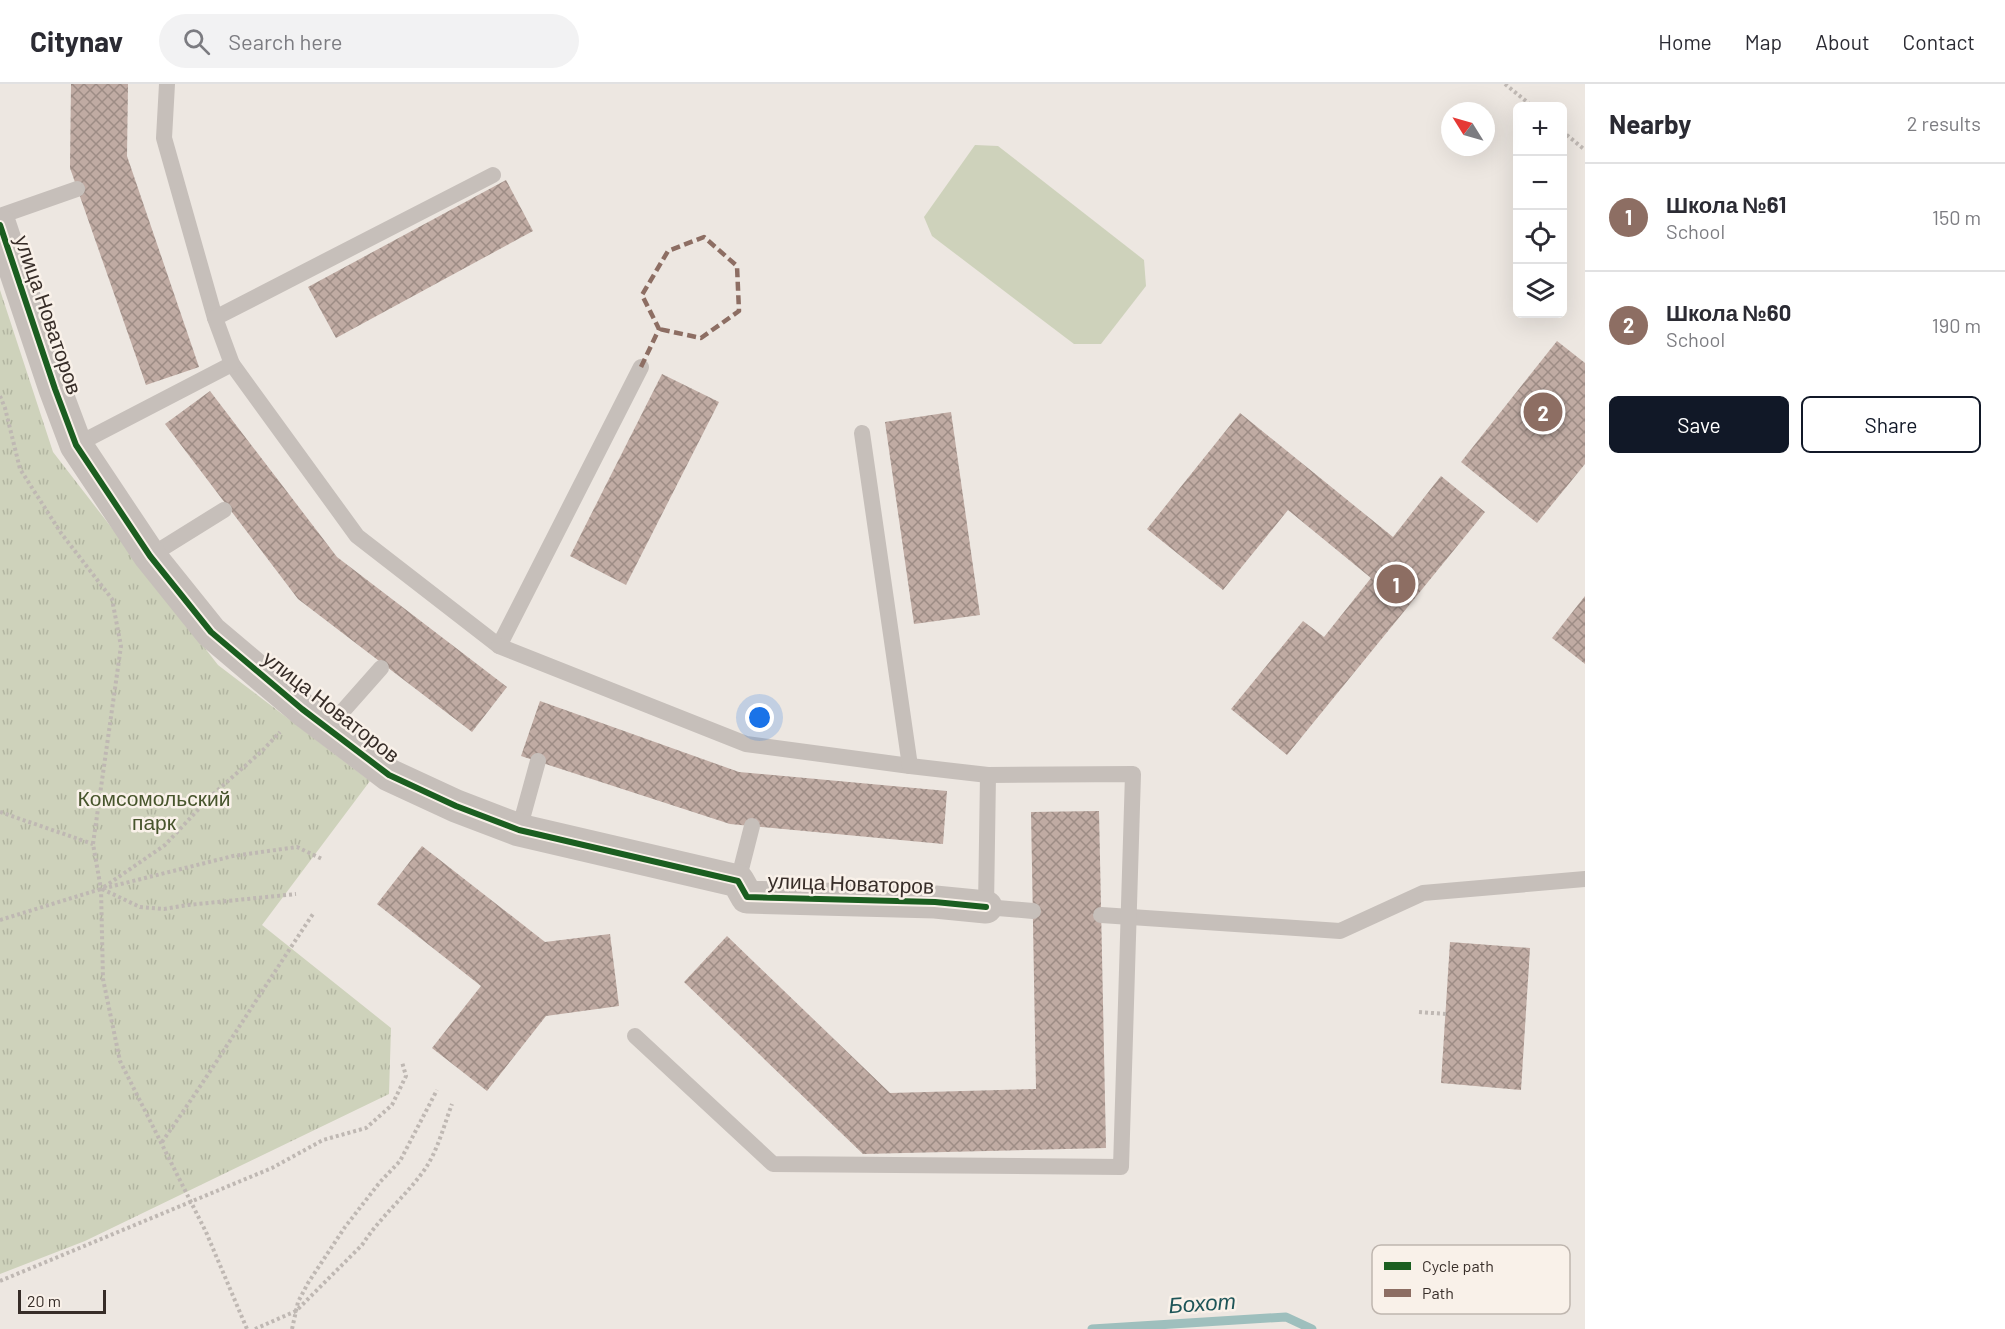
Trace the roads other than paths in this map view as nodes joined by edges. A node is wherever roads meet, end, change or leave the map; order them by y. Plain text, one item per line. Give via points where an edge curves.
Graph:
1 (167, 84) edge
2 (493, 175) dead end
3 (77, 189) dead end
4 (0, 216) edge
5 (0, 225) edge
6 (215, 318) junction
7 (232, 364) junction
8 (641, 367) dead end
9 (862, 434) dead end
10 (76, 445) junction
11 (224, 510) dead end
12 (150, 556) junction
13 (500, 646) junction
14 (381, 668) dead end
15 (327, 729) junction
16 (538, 761) dead end
17 (909, 766) junction
18 (988, 775) junction
19 (752, 826) dead end
20 (519, 830) junction
21 (1585, 879) edge
22 (738, 881) junction
23 (986, 907) junction
24 (1033, 910) dead end
25 (1101, 915) dead end
26 (1130, 916) junction
27 (635, 1036) dead end

1 - 6 lane via 164,138
2 - 6 lane
3 - 4 lane
5 - 10 street, улица Новаторов
6 - 7 lane
7 - 10 lane
7 - 13 lane via 357,536
8 - 13 lane
9 - 17 lane
10 - 12 street, улица Новаторов
11 - 12 lane
12 - 15 street, улица Новаторов via 211,632
13 - 17 lane via 746,744
14 - 15 lane
15 - 20 street, улица Новаторов via 389,775
16 - 20 lane
17 - 18 lane
18 - 23 lane
18 - 26 lane via 1134,774
19 - 22 lane
20 - 22 street, улица Новаторов
21 - 26 lane via 1424,893 1340,931
22 - 23 street, улица Новаторов via 747,897
23 - 24 lane
25 - 26 lane
26 - 27 lane via 1121,1167 773,1164

